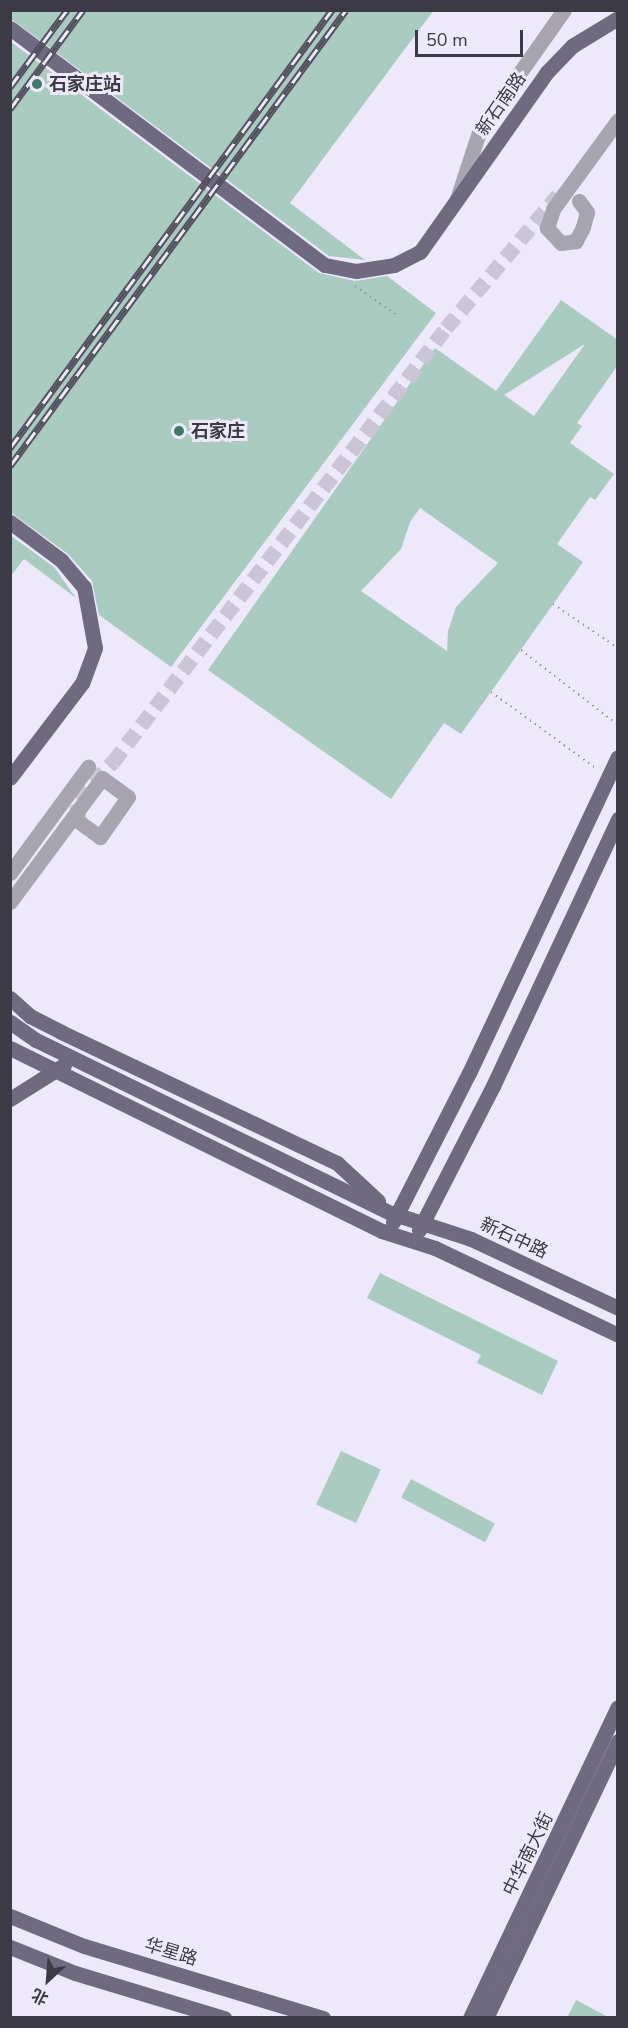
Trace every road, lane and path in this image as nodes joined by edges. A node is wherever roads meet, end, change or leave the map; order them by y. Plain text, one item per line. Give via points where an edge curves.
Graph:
1 (564, 10) edge
2 (618, 18) edge
3 (10, 28) edge
4 (618, 120) edge
5 (579, 201) dead end
6 (456, 202) junction
7 (352, 284) dead end
8 (397, 315) dead end
9 (10, 522) edge
10 (553, 604) dead end
11 (618, 648) edge
12 (521, 650) dead end
13 (491, 692) dead end
14 (618, 725) edge
15 (618, 757) edge
16 (88, 767) dead end
17 (607, 776) junction
18 (10, 778) edge
19 (618, 819) edge
20 (79, 822) dead end
21 (10, 873) edge
22 (10, 903) edge
23 (10, 998) edge
24 (10, 1022) edge
25 (89, 1045) junction
26 (10, 1048) edge
27 (58, 1070) junction
28 (10, 1099) edge
29 (394, 1214) junction
30 (423, 1223) junction
31 (387, 1232) junction
32 (414, 1241) junction
33 (618, 1308) edge
34 (618, 1335) edge
35 (618, 1707) edge
36 (618, 1741) edge
37 (10, 1916) edge
38 (10, 1947) edge
39 (224, 2018) edge
40 (323, 2018) edge
41 (470, 2018) edge
42 (486, 2018) edge

1 - 6 street via 480,129
2 - 6 main road, 新石南路 via 572,46 547,72
3 - 6 main road, 新石南路 via 330,267 369,270 406,260 424,247
4 - 5 street via 553,209 547,228 561,243 576,241 583,227 587,212
7 - 8 path
9 - 18 main road via 61,560 84,587 95,648 82,683
10 - 11 path
12 - 14 path
13 - 17 path
15 - 17 main road
16 - 21 street
17 - 29 main road via 469,1074
19 - 30 main road via 504,1064
20 - 22 street via 100,837 128,797 102,778
23 - 25 main road via 30,1016
24 - 29 main road, 新石中路 via 36,1040
25 - 27 main road
25 - 29 main road via 337,1163
26 - 27 main road
27 - 28 main road
27 - 31 main road
29 - 30 main road, 新石中路
29 - 31 main road
30 - 32 main road
30 - 33 main road, 新石中路 via 471,1239
31 - 32 main road
32 - 34 main road
35 - 41 main road, 中华南大街
36 - 42 main road, 中华南大街
37 - 40 main road, 华星路 via 84,1946
38 - 39 main road via 75,1973

